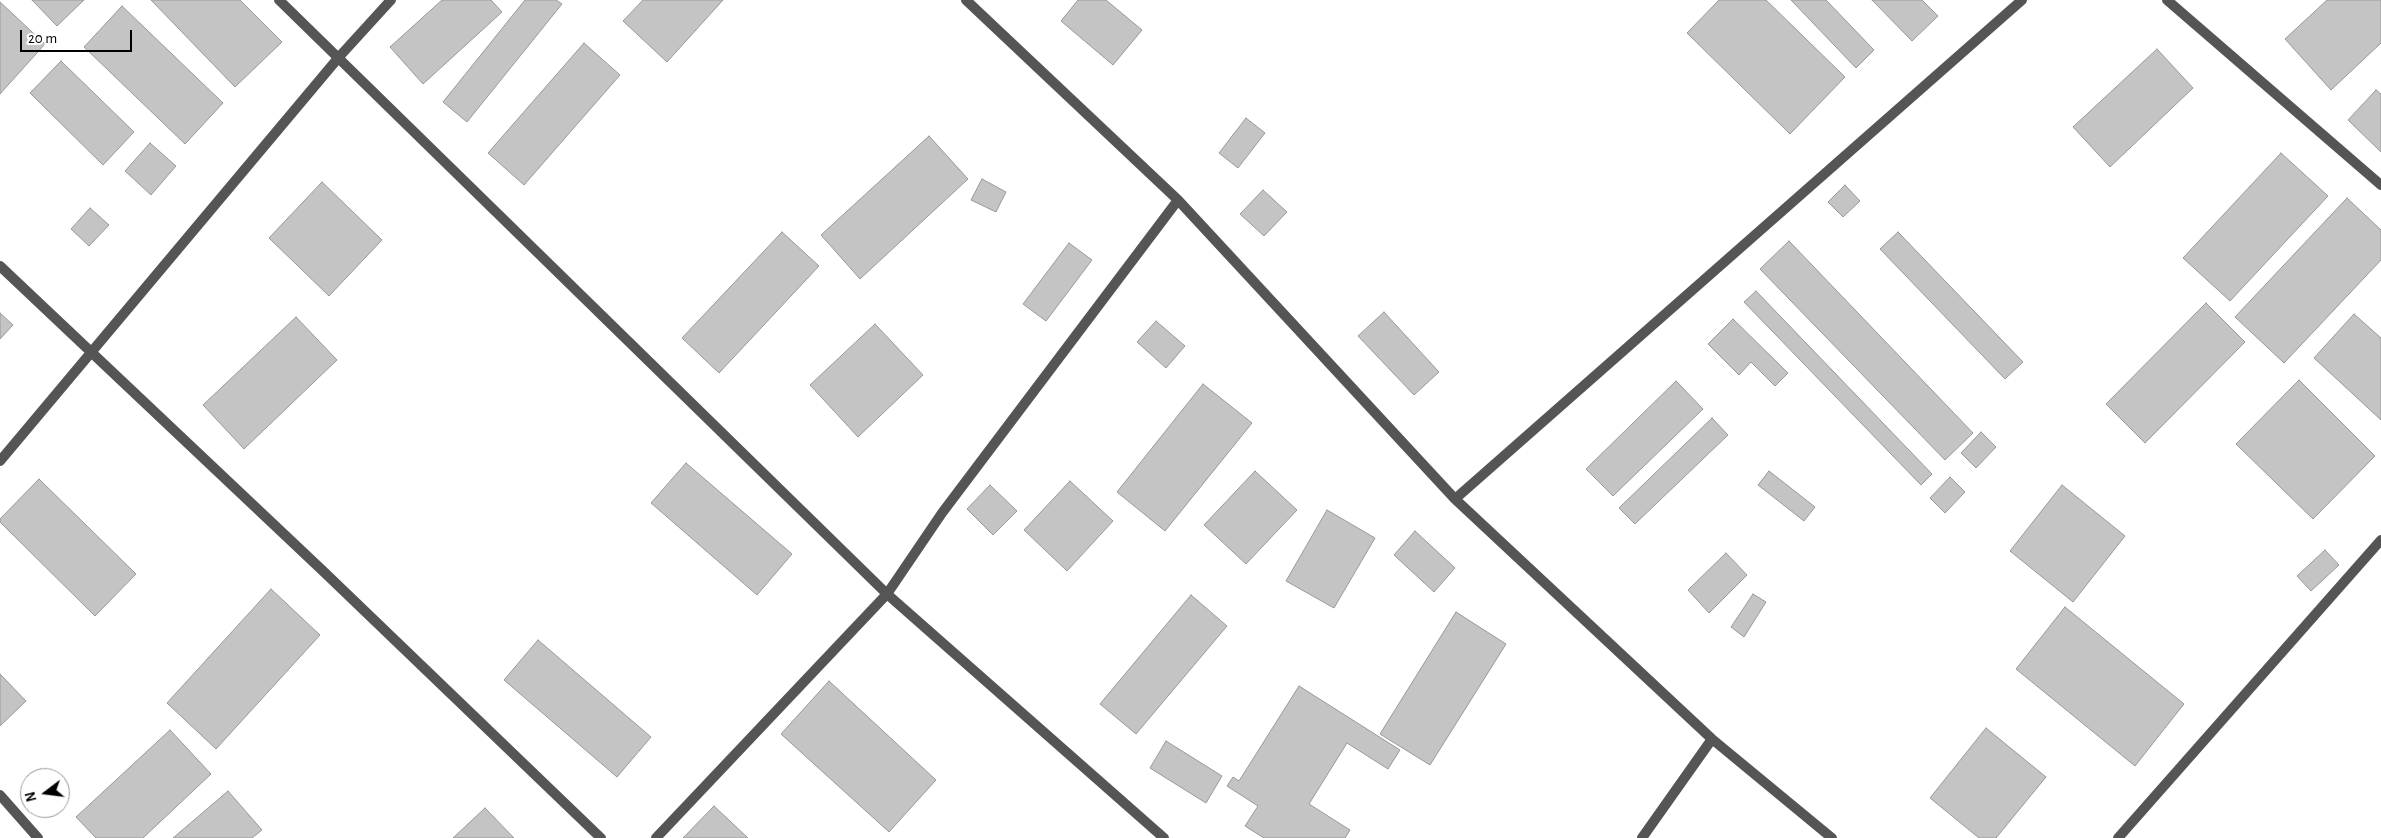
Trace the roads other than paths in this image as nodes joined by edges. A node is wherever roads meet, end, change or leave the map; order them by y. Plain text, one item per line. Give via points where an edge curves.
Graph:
1 (280, 0) edge
2 (391, 0) edge
3 (966, 0) edge
4 (2022, 0) edge
5 (2167, 0) edge
6 (339, 57) junction
7 (2381, 185) edge
8 (1178, 200) junction
9 (0, 266) edge
10 (90, 353) junction
11 (0, 461) edge
12 (1454, 499) junction
13 (2381, 540) edge
14 (887, 594) junction
15 (1712, 740) junction
16 (0, 795) edge
17 (38, 838) edge
18 (601, 838) edge
19 (656, 838) edge
20 (1164, 838) edge
21 (1642, 838) edge
22 (1832, 838) edge
23 (2118, 838) edge

1 - 6 street
2 - 6 street
3 - 8 street
4 - 12 street
5 - 7 street
6 - 10 street
6 - 14 street
8 - 12 street
8 - 14 street via 942,513
9 - 10 street
10 - 11 street
10 - 18 street
12 - 15 street
13 - 23 street
14 - 19 street
14 - 20 street
15 - 21 street
15 - 22 street
16 - 17 street

